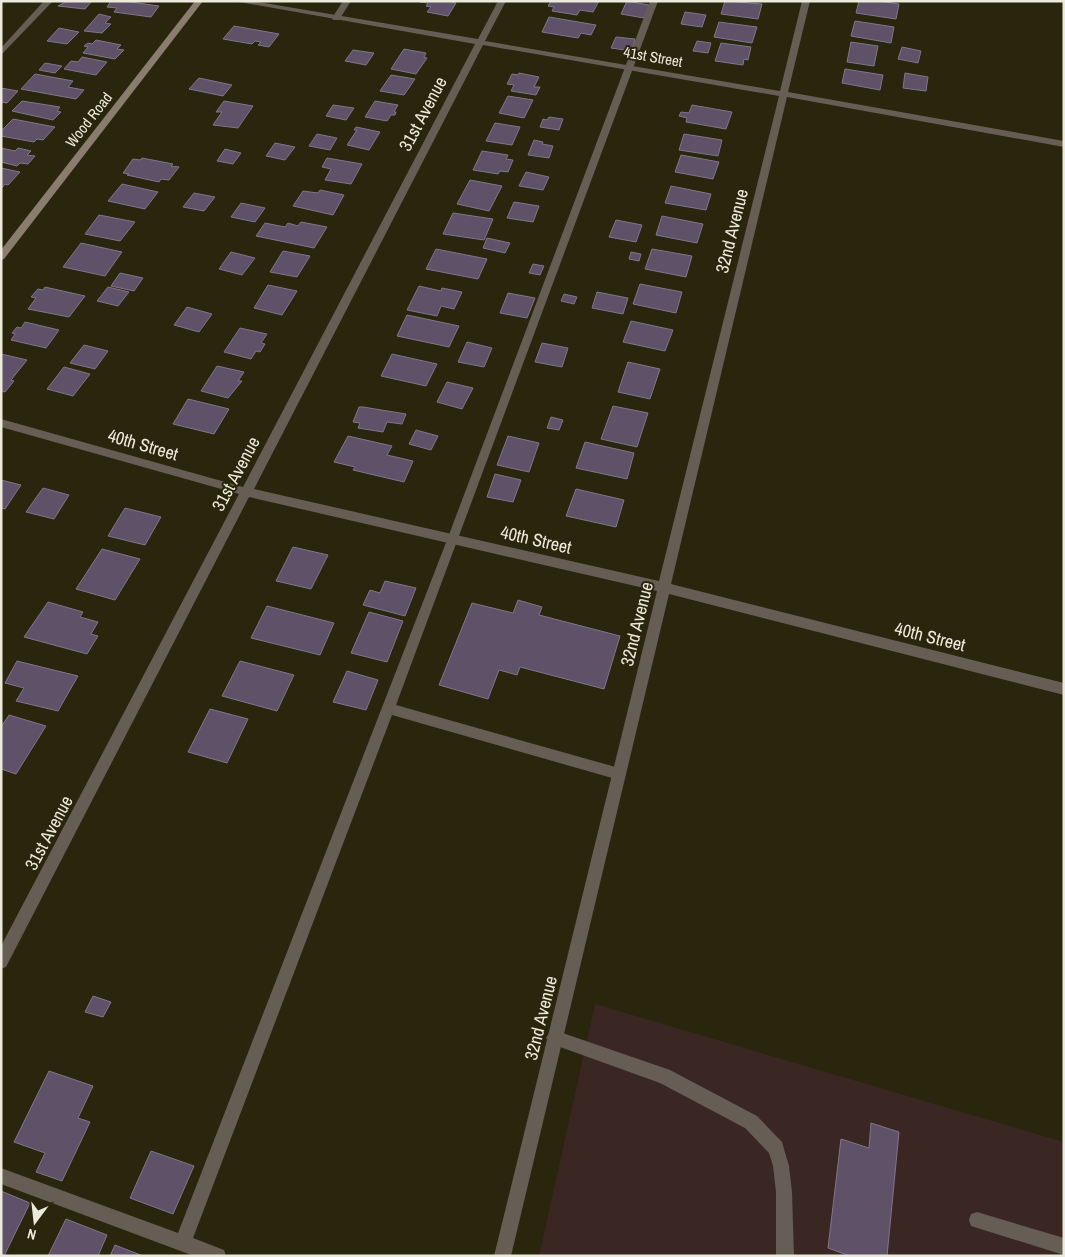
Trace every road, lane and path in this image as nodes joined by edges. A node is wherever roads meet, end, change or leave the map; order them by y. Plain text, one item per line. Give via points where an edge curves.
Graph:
1 (49, 1) edge
2 (199, 1) edge
3 (238, 1) edge
4 (347, 1) edge
5 (502, 1) edge
6 (654, 1) edge
7 (806, 1) edge
8 (336, 18) junction
9 (480, 42) junction
10 (1, 53) edge
11 (628, 67) junction
12 (783, 94) junction
13 (1064, 144) edge
14 (1, 256) edge
15 (1, 423) edge
16 (246, 492) junction
17 (453, 540) junction
18 (664, 588) junction
19 (1064, 689) edge
20 (388, 708) junction
21 (618, 774) junction
22 (1, 962) edge
23 (554, 1038) junction
24 (1, 1176) edge
25 (977, 1220) dead end
26 (183, 1243) junction
27 (1064, 1247) edge
28 (218, 1256) edge
29 (502, 1256) edge
30 (785, 1256) edge

1 - 10 street
2 - 14 street, Wood Road
3 - 8 street, 41st Street
4 - 8 street
5 - 9 street, 31st Avenue
6 - 11 street
7 - 12 street, 32nd Avenue
8 - 9 street, 41st Street
9 - 11 street, 41st Street
9 - 16 street, 31st Avenue
11 - 12 street, 41st Street
11 - 17 street
12 - 13 street, 41st Street
12 - 18 street, 32nd Avenue
15 - 16 street, 40th Street
16 - 17 street, 40th Street
16 - 22 street, 31st Avenue
17 - 18 street, 40th Street
17 - 20 street
18 - 19 street, 40th Street
18 - 21 street, 32nd Avenue
20 - 21 street
20 - 26 street
21 - 23 street, 32nd Avenue
23 - 29 street, 32nd Avenue
23 - 30 street via 664,1076 751,1122 776,1148 781,1166
24 - 26 street
25 - 27 street
26 - 28 street

